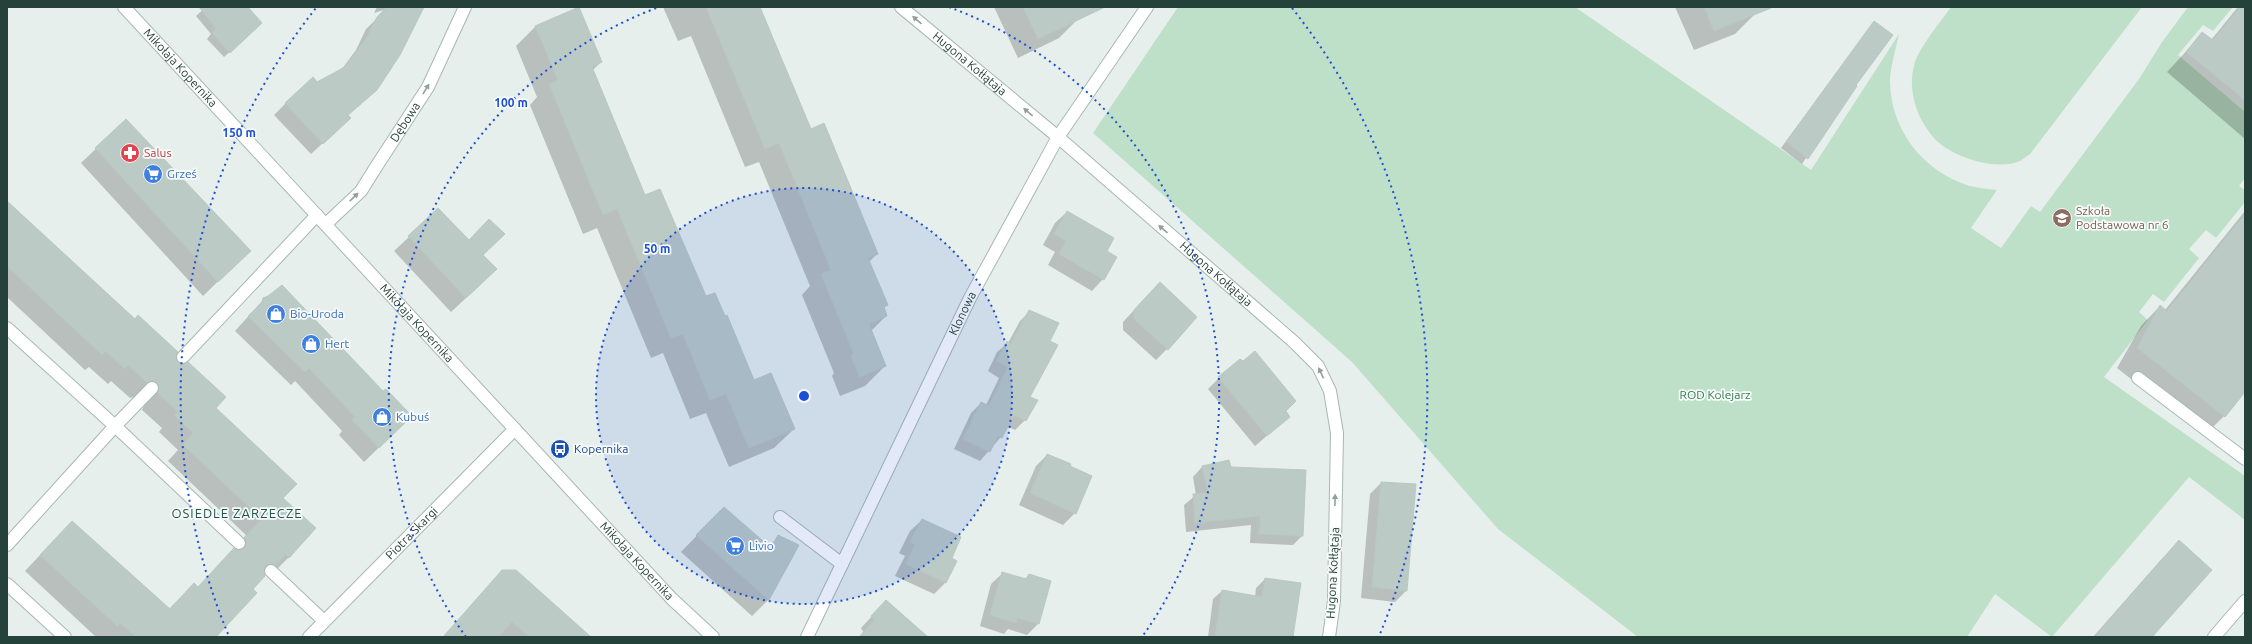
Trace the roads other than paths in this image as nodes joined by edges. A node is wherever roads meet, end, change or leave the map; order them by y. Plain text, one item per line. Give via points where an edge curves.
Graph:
1 (124, 7) edge
2 (465, 7) edge
3 (902, 7) edge
4 (1147, 7) edge
5 (1058, 137) junction
6 (317, 215) junction
7 (326, 224) junction
8 (7, 328) edge
9 (183, 357) dead end
10 (2138, 378) dead end
11 (152, 388) dead end
12 (115, 426) junction
13 (515, 429) junction
14 (2245, 459) edge
15 (780, 517) dead end
16 (239, 543) dead end
17 (7, 545) edge
18 (842, 564) junction
19 (271, 571) dead end
20 (7, 584) edge
21 (2245, 601) edge
22 (324, 621) junction
23 (65, 637) edge
24 (309, 637) edge
25 (713, 637) edge
26 (807, 637) edge
27 (1329, 637) edge
28 (2214, 637) edge

1 - 6 street, Mikołaja Kopernika
7 -> 2 street, Dębowa via 361,191 428,87
5 -> 3 street, Hugona Kołłątaja
4 - 5 street, Klonowa
5 - 18 street, Klonowa via 970,298
27 -> 5 street, Hugona Kołłątaja via 1334,601 1337,433 1330,391 1318,366 1294,342
6 - 7 street, Mikołaja Kopernika
6 - 9 street
7 - 13 street, Mikołaja Kopernika
8 - 12 street
10 - 14 street
11 - 12 street
12 - 16 street
12 - 17 street
13 - 22 street, Piotra Skargi
13 - 25 street, Mikołaja Kopernika via 672,599
15 - 18 street
18 - 26 street, Klonowa
19 - 22 street
20 - 23 street
21 - 28 street
22 - 24 street, Piotra Skargi

